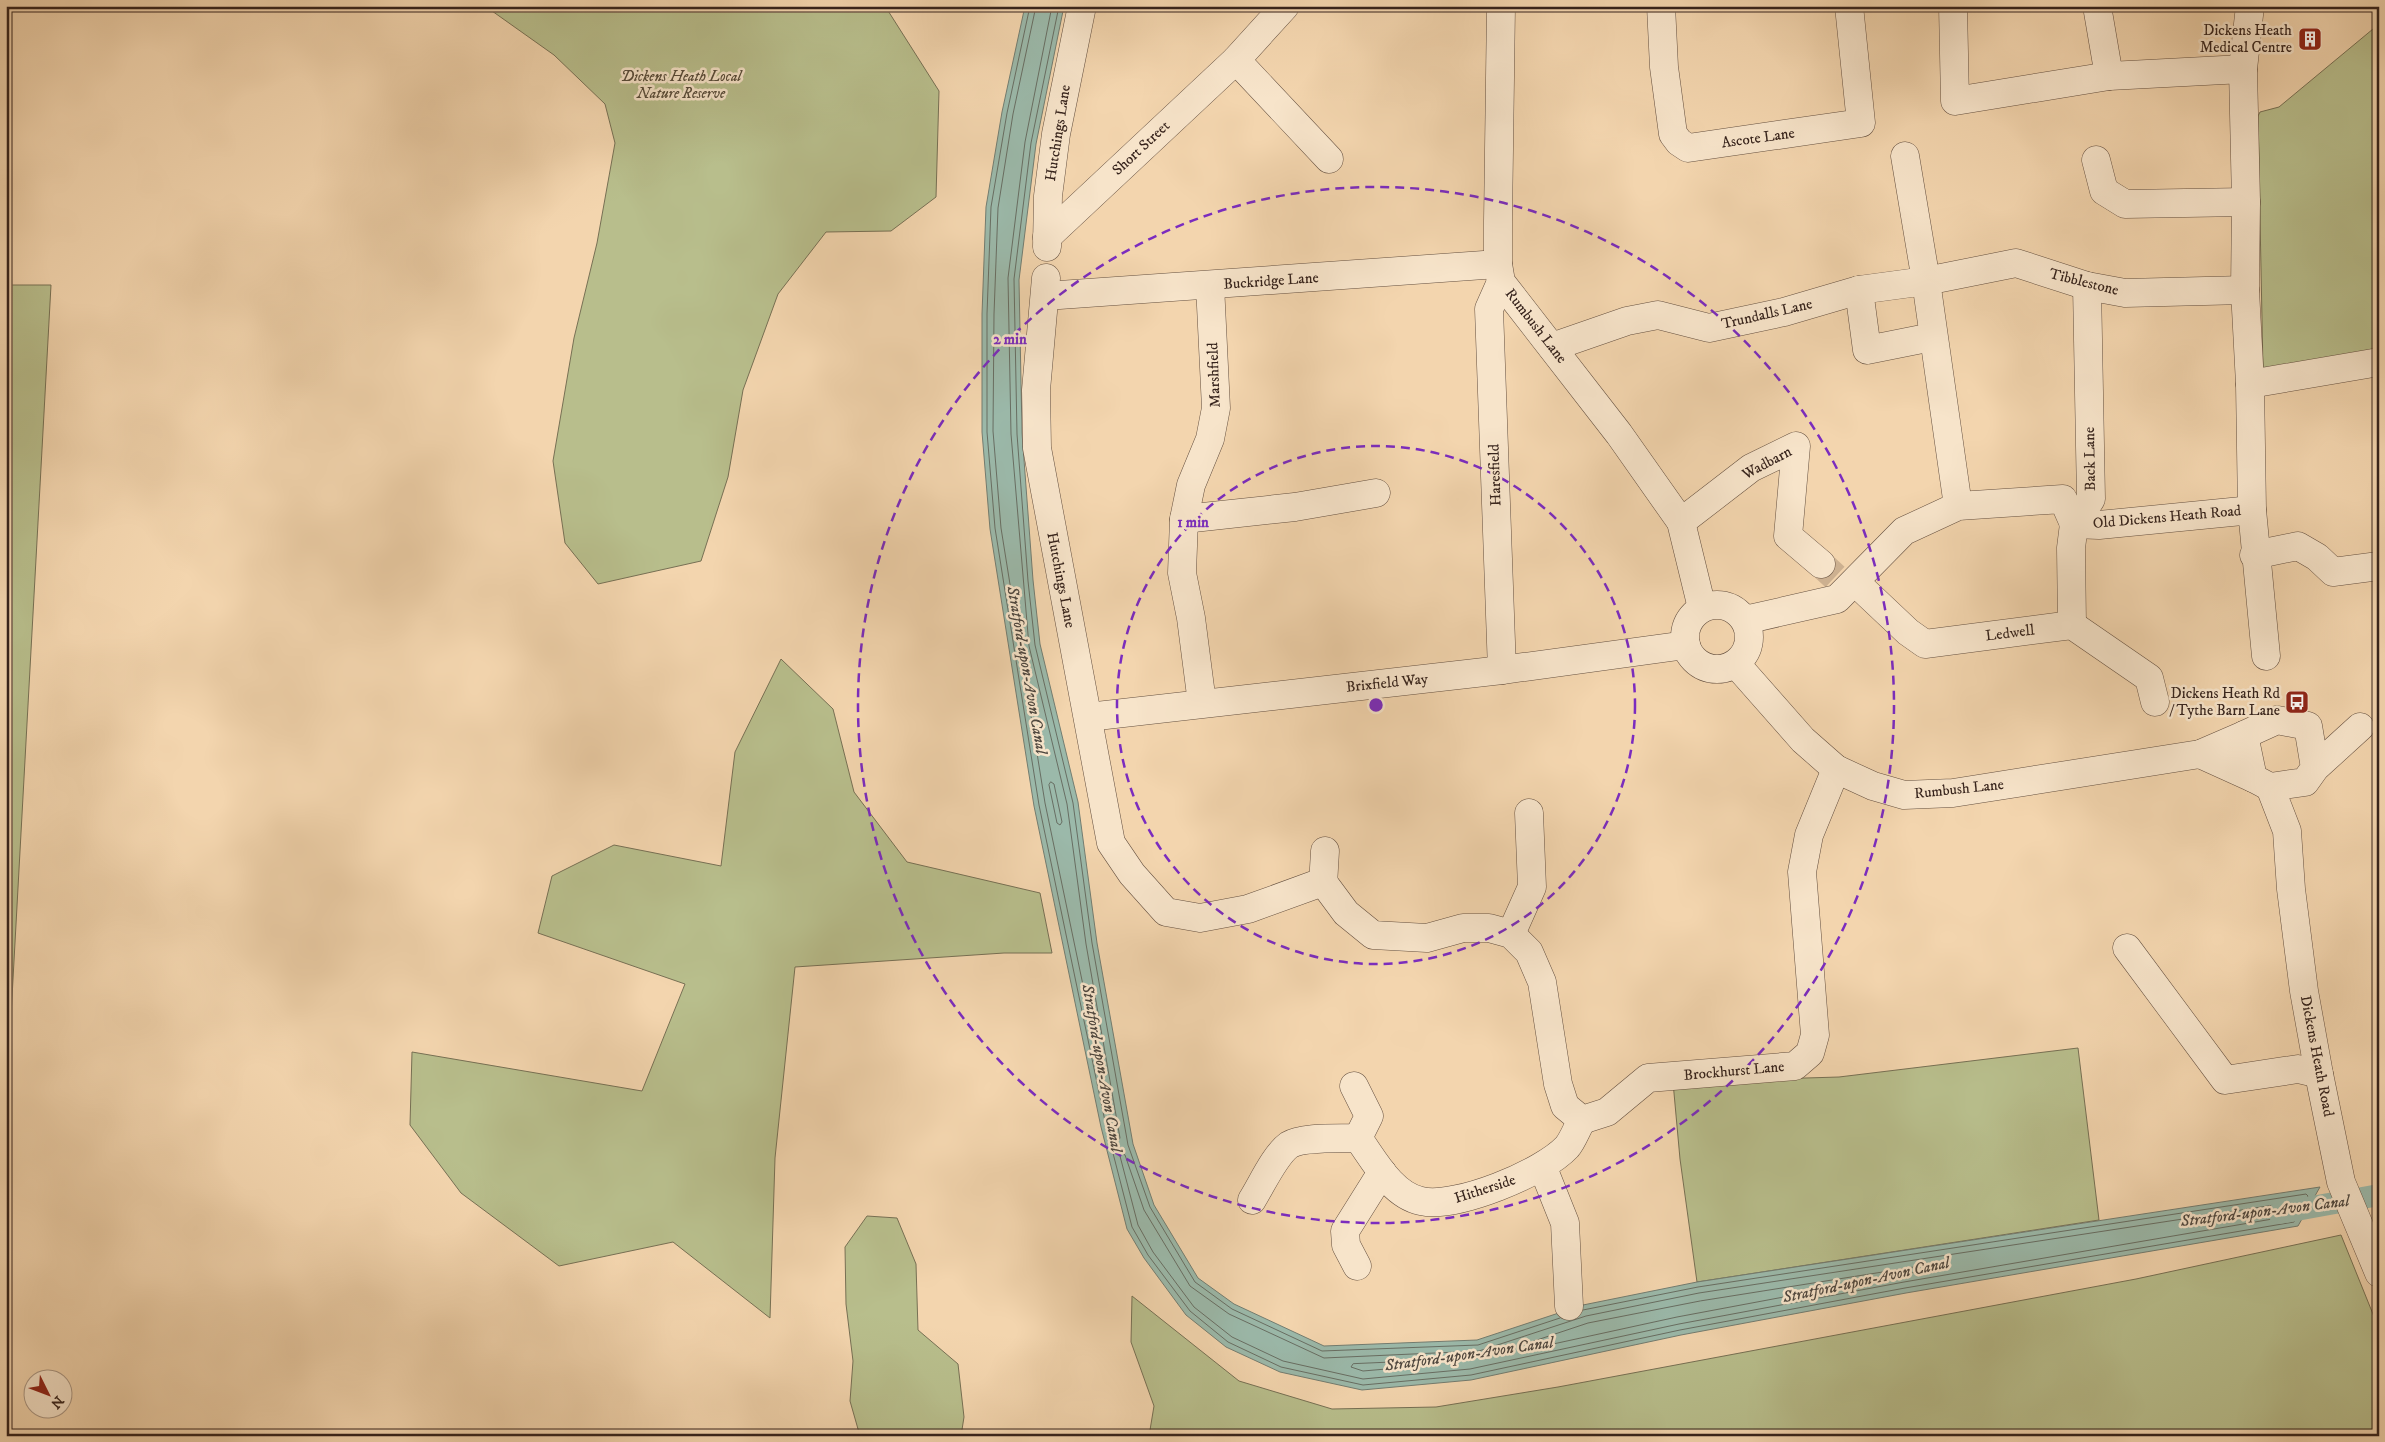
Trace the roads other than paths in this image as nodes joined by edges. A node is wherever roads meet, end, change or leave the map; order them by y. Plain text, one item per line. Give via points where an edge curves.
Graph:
1 (1082, 6) edge
2 (1285, 6) edge
3 (1501, 6) edge
4 (1661, 6) edge
5 (1849, 6) edge
6 (1954, 6) edge
7 (2097, 6) edge
8 (2250, 6) edge
9 (1236, 60) junction
10 (2243, 69) junction
11 (2110, 76) junction
12 (1905, 156) dead end
13 (1329, 159) dead end
14 (2096, 160) dead end
15 (2246, 202) junction
16 (1046, 268) junction
17 (1499, 273) junction
18 (1926, 281) junction
19 (1210, 285) junction
20 (2087, 286) junction
21 (1859, 290) junction
22 (2245, 290) junction
23 (1932, 337) junction
24 (1552, 347) junction
25 (2379, 362) edge
26 (2250, 384) junction
27 (1376, 493) dead end
28 (1958, 506) junction
29 (2252, 510) junction
30 (1184, 519) junction
31 (1681, 522) junction
32 (2074, 524) junction
33 (2254, 556) junction
34 (2379, 566) edge
35 (1839, 578) junction
36 (1702, 608) junction
37 (1745, 620) junction
38 (2072, 625) junction
39 (1686, 645) junction
40 (2266, 656) dead end
41 (1736, 664) junction
42 (1502, 670) junction
43 (2155, 702) dead end
44 (1202, 703) junction
45 (1088, 717) junction
46 (2369, 724) edge
47 (2308, 726) junction
48 (2244, 735) junction
49 (2200, 754) junction
50 (1836, 769) junction
51 (2310, 775) junction
52 (2261, 782) junction
53 (1529, 813) dead end
54 (2287, 831) junction
55 (1325, 851) dead end
56 (1323, 885) junction
57 (1511, 934) junction
58 (2128, 948) dead end
59 (2319, 1074) junction
60 (1354, 1086) dead end
61 (1582, 1120) junction
62 (1358, 1138) junction
63 (1543, 1168) junction
64 (1382, 1172) junction
65 (1252, 1200) dead end
66 (2374, 1264) edge
67 (1357, 1266) dead end
68 (1569, 1306) dead end

1 - 16 street, Hutchings Lane via 1056,134 1048,196
2 - 9 street, Short Street
3 - 17 street
4 - 5 street, Ascote Lane via 1664,67 1673,134 1688,148 1861,123
6 - 11 street via 1955,101
7 - 11 street
8 - 10 street, Old Dickens Heath Road
9 - 13 street
9 - 16 street, Short Street
10 - 11 street
10 - 15 street, Old Dickens Heath Road
12 - 18 street
14 - 15 street via 2104,191 2125,204
15 - 22 street, Old Dickens Heath Road
16 - 19 street, Buckridge Lane
16 - 45 street, Hutchings Lane via 1036,390 1036,448
17 - 19 street, Buckridge Lane
17 - 24 street, Rumbush Lane
17 - 42 street, Haresfield via 1489,309
18 - 20 street, Tibblestone via 2016,263
18 - 21 street, Trundalls Lane
18 - 23 street
19 - 30 street, Marshfield via 1216,408 1210,439 1191,485
20 - 22 street, Tibblestone via 2125,292
20 - 32 street, Back Lane via 2091,499
21 - 23 street via 1867,350
21 - 24 street, Trundalls Lane via 1784,312 1709,328 1658,315 1626,321
22 - 26 street, Old Dickens Heath Road
23 - 28 street
24 - 31 street, Rumbush Lane
25 - 26 street
26 - 29 street, Old Dickens Heath Road
27 - 30 street via 1296,507
28 - 32 street, Old Dickens Heath Road via 2063,499
28 - 35 street, Old Dickens Heath Road via 1904,531
29 - 32 street, Old Dickens Heath Road via 2099,525
29 - 33 street, Old Dickens Heath Road
30 - 44 street, Marshfield via 1182,574
31 - 35 street, Wadbarn via 1751,468 1796,446 1788,536
31 - 36 street, Rumbush Lane
32 - 38 street, Back Lane via 2071,548
33 - 34 street via 2298,546 2333,572
33 - 40 street, Old Dickens Heath Road
35 - 37 street, Old Dickens Heath Road via 1836,599
35 - 38 street, Ledwell via 1925,644
36 - 37 street via 1712,605 1731,608
36 - 39 street via 1688,624
37 - 41 street via 1749,630 1748,649
38 - 43 street via 2149,678
39 - 41 street via 1690,655 1706,668 1726,668
39 - 42 street, Brixfield Way
41 - 50 street, Rumbush Lane via 1803,740
42 - 44 street, Brixfield Way
44 - 45 street, Brixfield Way
45 - 56 street, Hutchings Lane via 1111,843 1132,874 1166,912 1200,918 1248,909 1317,884
46 - 47 street, Dickens Heath Road
46 - 51 street, Dickens Heath Road
47 - 48 street, Rumbush Lane via 2277,720
47 - 51 street
48 - 49 street, Rumbush Lane
48 - 52 street, Dickens Heath Road
49 - 50 street, Rumbush Lane via 1953,793 1904,795 1873,786
49 - 52 street
50 - 61 street, Brockhurst Lane via 1809,835 1802,872 1816,1035 1810,1053 1795,1066 1648,1078 1607,1112
51 - 52 street
51 - 54 street, Dickens Heath Road
52 - 54 street, Dickens Heath Road
53 - 57 street via 1532,887
54 - 59 street, Dickens Heath Road via 2291,889
55 - 56 street
56 - 57 street via 1346,913 1373,935 1427,938 1463,928 1489,928
57 - 61 street via 1529,952 1542,982 1558,1084 1565,1106
58 - 59 street via 2225,1080 2298,1069
59 - 66 street, Dickens Heath Road via 2341,1182
60 - 62 street via 1369,1116
61 - 63 street, Hitherside via 1568,1146
62 - 64 street, Hitherside
62 - 65 street via 1304,1140 1290,1145
63 - 64 street, Hitherside via 1453,1201 1420,1201 1392,1186
63 - 68 street via 1565,1223
64 - 67 street via 1345,1232 1346,1244

